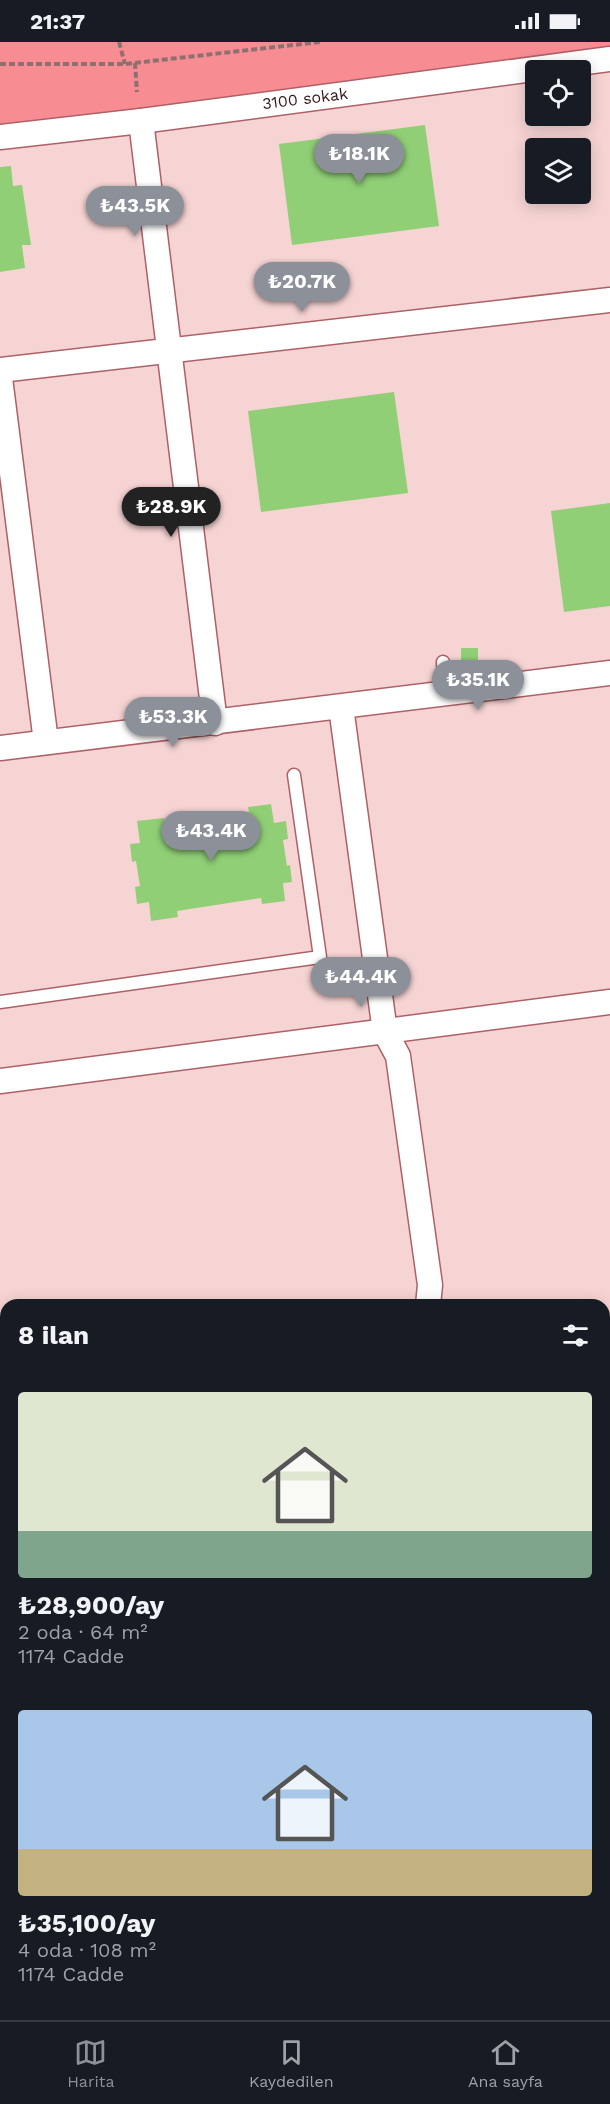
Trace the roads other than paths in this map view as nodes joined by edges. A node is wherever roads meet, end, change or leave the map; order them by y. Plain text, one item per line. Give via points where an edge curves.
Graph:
1 (610, 59) edge
2 (141, 121) junction
3 (0, 137) edge
4 (610, 300) edge
5 (170, 349) junction
6 (0, 370) edge
7 (0, 378) edge
8 (443, 662) dead end
9 (610, 674) edge
10 (446, 694) junction
11 (341, 708) junction
12 (215, 723) junction
13 (46, 742) junction
14 (0, 748) edge
15 (294, 775) dead end
16 (0, 1002) edge
17 (610, 1002) edge
18 (385, 1032) junction
19 (0, 1081) edge
20 (429, 1299) edge

1 - 2 street, 3100 sokak
2 - 3 street, 3100 sokak
2 - 5 street
4 - 5 street
5 - 6 street
5 - 12 street
7 - 13 street
8 - 10 lane
9 - 10 street
10 - 11 street
11 - 12 street
11 - 18 street
12 - 13 street
13 - 14 street
15 - 16 lane via 320,957
17 - 18 street
18 - 19 street
18 - 20 street via 398,1056 430,1285

